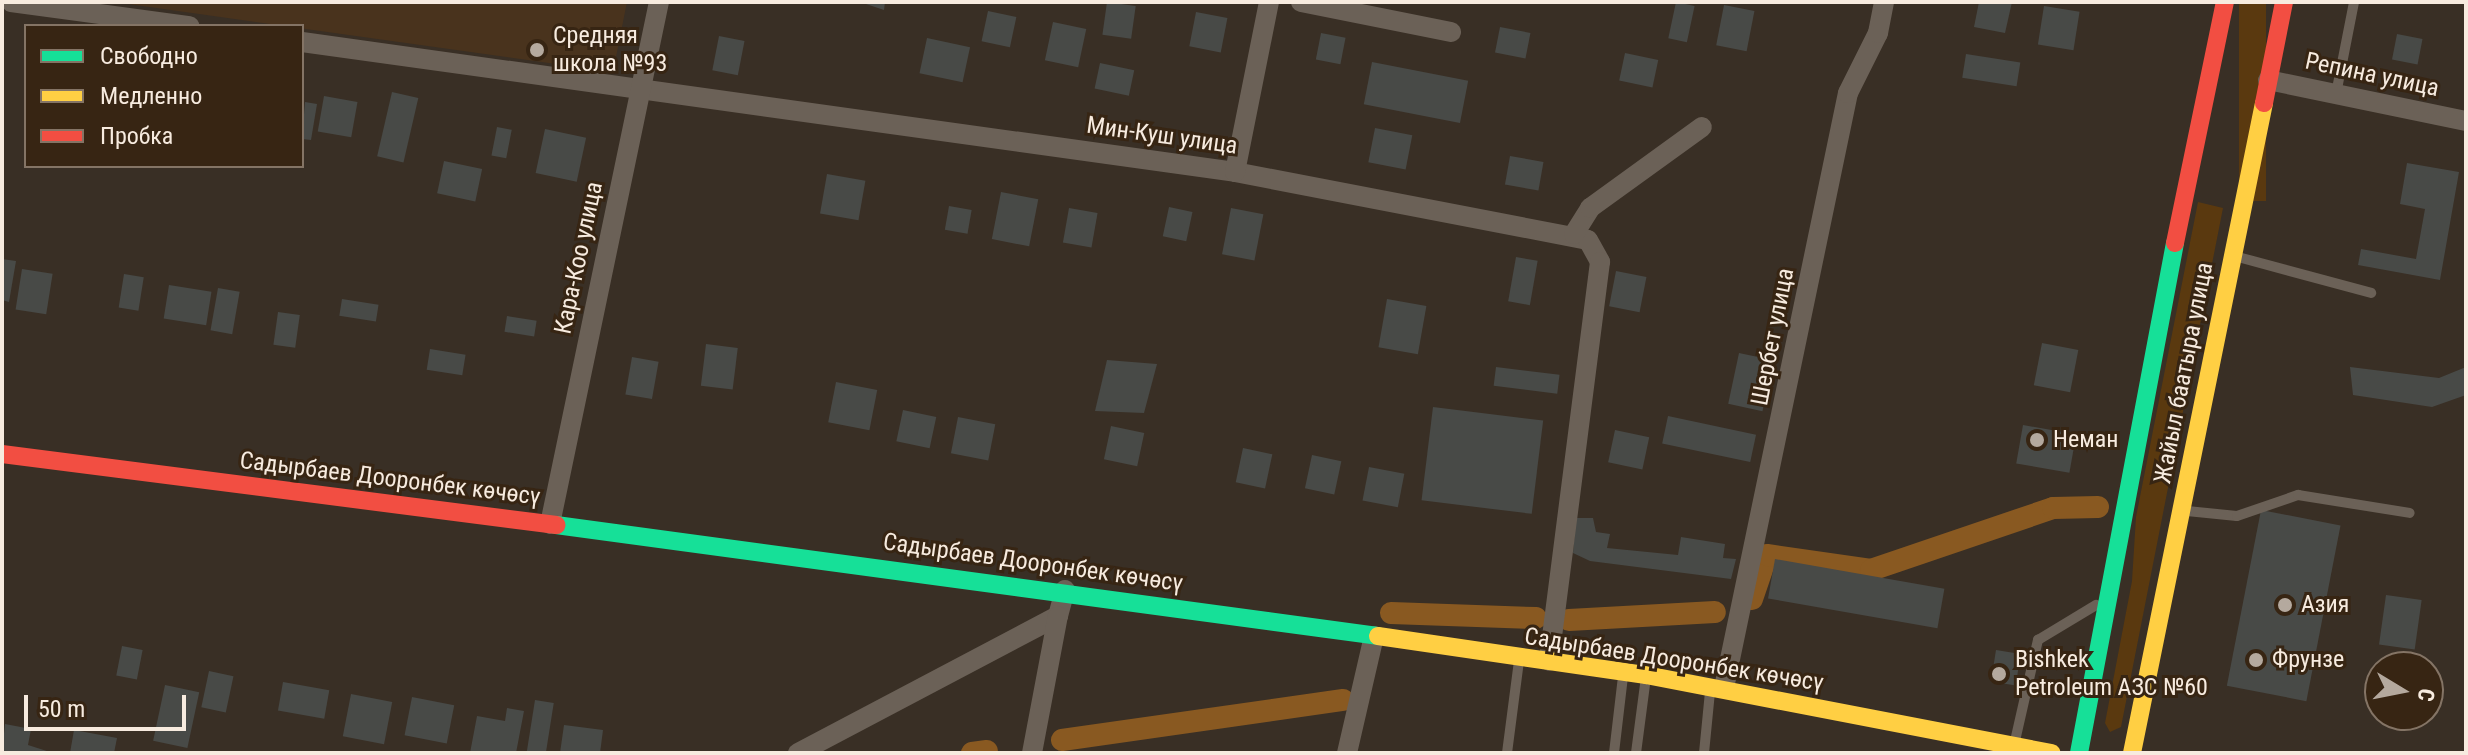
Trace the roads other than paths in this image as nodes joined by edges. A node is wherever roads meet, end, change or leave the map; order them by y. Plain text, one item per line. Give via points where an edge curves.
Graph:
1 (11, 2) edge
2 (659, 2) edge
3 (1269, 2) edge
4 (1301, 2) edge
5 (1884, 2) edge
6 (2225, 2) edge
7 (2284, 2) edge
8 (2354, 2) edge
9 (51, 4) edge
10 (176, 24) edge
11 (1451, 32) dead end
12 (304, 42) edge
13 (2268, 80) junction
14 (641, 89) junction
15 (2336, 94) junction
16 (2466, 121) edge
17 (1702, 127) dead end
18 (1235, 172) junction
19 (1574, 234) junction
20 (2232, 256) junction
21 (2371, 293) dead end
22 (2, 454) edge
23 (2181, 510) junction
24 (2410, 513) dead end
25 (550, 524) junction
26 (1065, 590) junction
27 (2108, 598) junction
28 (1058, 616) junction
29 (1374, 636) junction
30 (1519, 660) junction
31 (1549, 661) junction
32 (1623, 672) junction
33 (1646, 675) junction
34 (1718, 687) junction
35 (2014, 745) junction
36 (798, 753) edge
37 (1032, 753) edge
38 (1347, 753) edge
39 (1507, 753) edge
40 (1614, 753) edge
41 (1636, 753) edge
42 (1704, 753) edge
43 (2052, 753) edge
44 (2079, 753) edge
45 (2132, 753) edge

1 - 9 street
2 - 14 street, Кара-Коо улица
3 - 18 street
4 - 11 street
5 - 34 street, Шербет улица via 1878,33 1848,93
6 - 27 main road, Жайыл баатыра улица via 2119,515
7 - 13 main road, Жайыл баатыра улица
8 - 15 lane
9 - 10 street
12 - 14 street, Мин-Куш улица
13 - 15 street, Репина улица
13 - 20 main road, Жайыл баатыра улица
14 - 18 street, Мин-Куш улица
14 - 25 street, Кара-Коо улица
15 - 16 street, Репина улица
17 - 19 street via 1590,208
18 - 19 street, Мин-Куш улица
19 - 31 street via 1588,240 1600,262
20 - 21 lane
20 - 23 main road, Жайыл баатыра улица
22 - 25 main road, Садырбаев Дооронбек көчөсү
23 - 24 lane via 2237,516 2298,495
23 - 45 main road, Жайыл баатыра улица
25 - 26 main road, Садырбаев Дооронбек көчөсү
26 - 28 street
26 - 29 main road, Садырбаев Дооронбек көчөсү
27 - 35 lane via 2038,640
27 - 44 main road, Жайыл баатыра улица
28 - 36 street
28 - 37 street
29 - 30 main road, Садырбаев Дооронбек көчөсү
29 - 38 street
30 - 31 main road, Садырбаев Дооронбек көчөсү
30 - 39 lane
31 - 32 main road, Садырбаев Дооронбек көчөсү
32 - 33 main road, Садырбаев Дооронбек көчөсү
32 - 40 lane
33 - 34 main road, Садырбаев Дооронбек көчөсү
33 - 41 lane
34 - 35 main road, Садырбаев Дооронбек көчөсү
34 - 42 lane
35 - 43 main road, Садырбаев Дооронбек көчөсү

